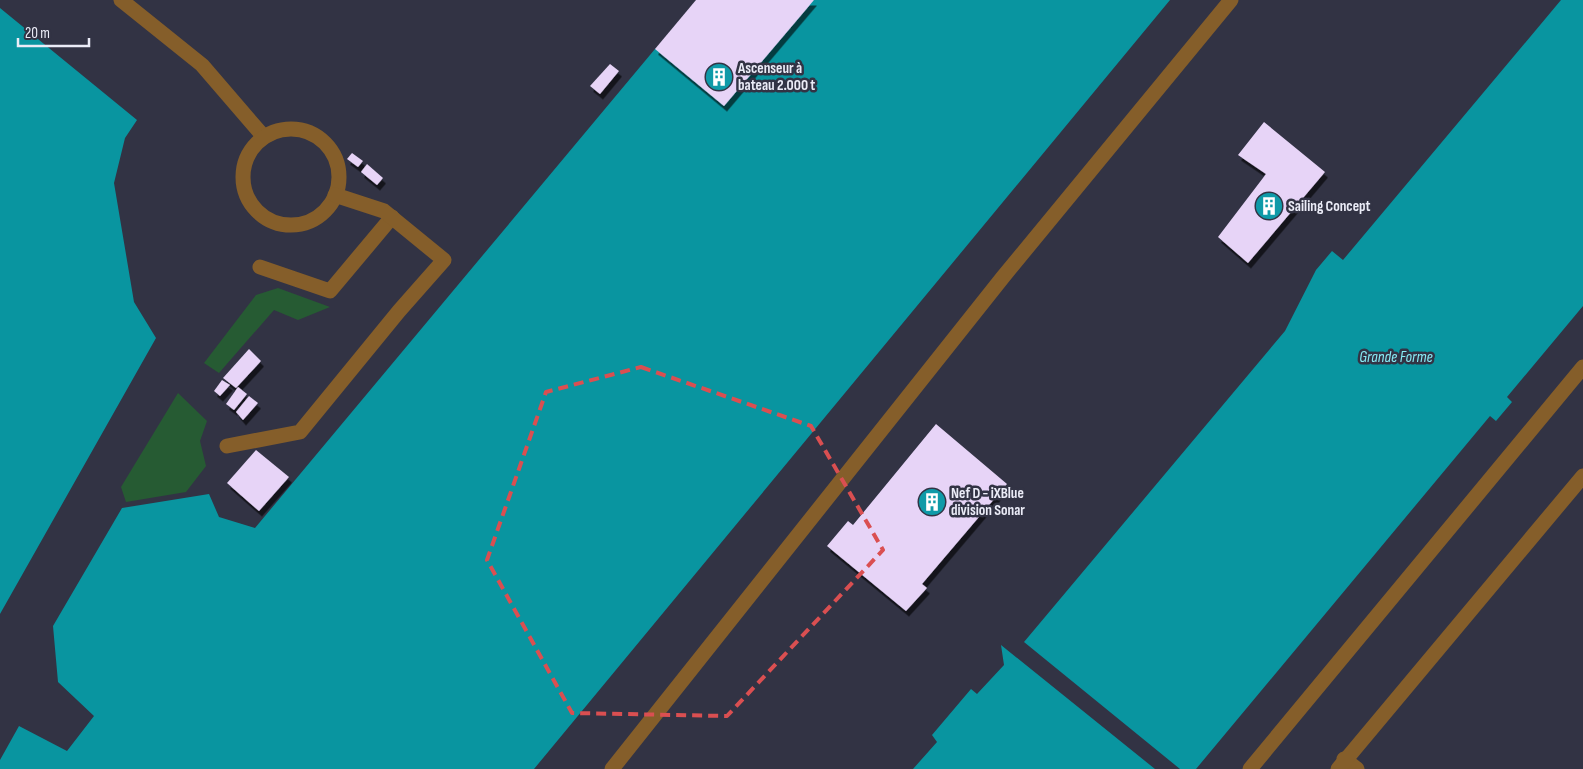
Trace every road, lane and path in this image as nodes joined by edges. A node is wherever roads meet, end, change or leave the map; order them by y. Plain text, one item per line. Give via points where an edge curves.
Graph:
1 (121, 0) edge
2 (1231, 0) edge
3 (264, 137) junction
4 (335, 195) junction
5 (392, 217) junction
6 (260, 267) dead end
7 (1583, 366) edge
8 (227, 446) dead end
9 (1583, 476) edge
10 (1341, 764) edge
11 (612, 769) edge
12 (1250, 769) edge
13 (1357, 769) edge

1 - 3 lane via 202,65
2 - 11 lane via 1003,276
3 - 4 lane via 278,130 294,129 322,140 332,151 337,165 339,180
3 - 4 lane via 252,148 242,178 254,208 266,218 282,224 314,219
4 - 5 lane via 384,211
5 - 6 lane via 330,291
5 - 8 lane via 444,260 300,432
7 - 12 lane
9 - 10 lane
10 - 13 lane

